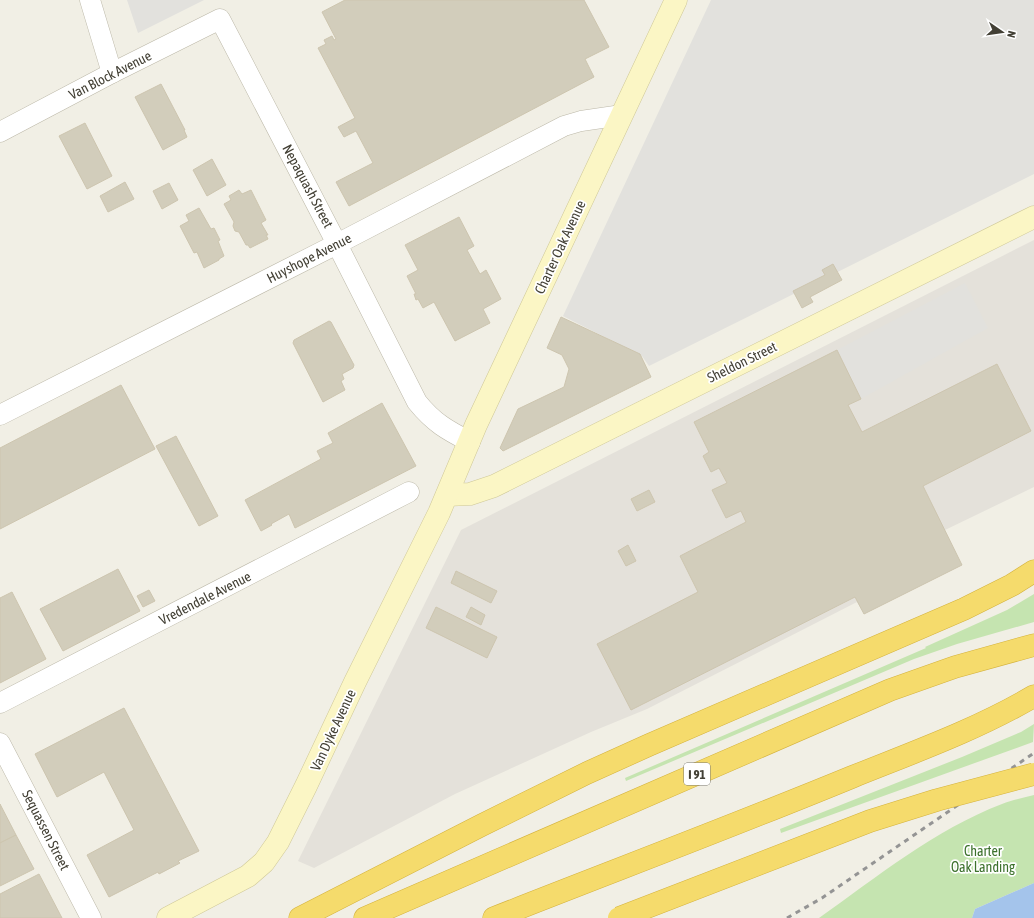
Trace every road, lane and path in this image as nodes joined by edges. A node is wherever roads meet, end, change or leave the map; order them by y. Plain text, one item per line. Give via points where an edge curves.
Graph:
1 (90, 0) edge
2 (676, 0) edge
3 (220, 19) joint
4 (112, 73) junction
5 (622, 115) junction
6 (0, 132) edge
7 (1034, 217) edge
8 (337, 244) junction
9 (0, 415) edge
10 (470, 442) junction
11 (409, 492) dead end
12 (447, 495) junction
13 (1034, 557) edge
14 (1034, 571) edge
15 (1012, 585) junction
16 (1034, 645) edge
17 (1034, 696) edge
18 (0, 703) edge
19 (0, 743) edge
20 (1034, 774) edge
21 (91, 918) edge
22 (168, 918) edge
23 (300, 918) edge
24 (365, 918) edge
25 (494, 918) edge
26 (619, 918) edge

1 - 4 street
2 - 5 street, Charter Oak Avenue
3 - 4 street, Van Block Avenue
3 - 8 street, Nepaquash Street
4 - 6 street, Van Block Avenue
5 - 8 street, Huyshope Avenue via 581,120 564,126
5 - 10 street, Charter Oak Avenue
7 - 12 street, Sheldon Street via 494,486 468,494
8 - 9 street, Huyshope Avenue
8 - 10 street, Nepaquash Street via 417,402 428,416 446,430
10 - 12 street, Charter Oak Avenue
11 - 18 street, Vredendale Avenue
12 - 22 street, Van Dyke Avenue via 278,842 264,862 248,876
13 - 15 highway via 1020,570
14 - 15 highway
15 - 23 highway via 964,609 587,773
16 - 24 highway, I 91 via 955,667 890,690
17 - 25 highway via 975,727
19 - 21 street, Sequassen Street
20 - 26 highway, bridge via 870,821

